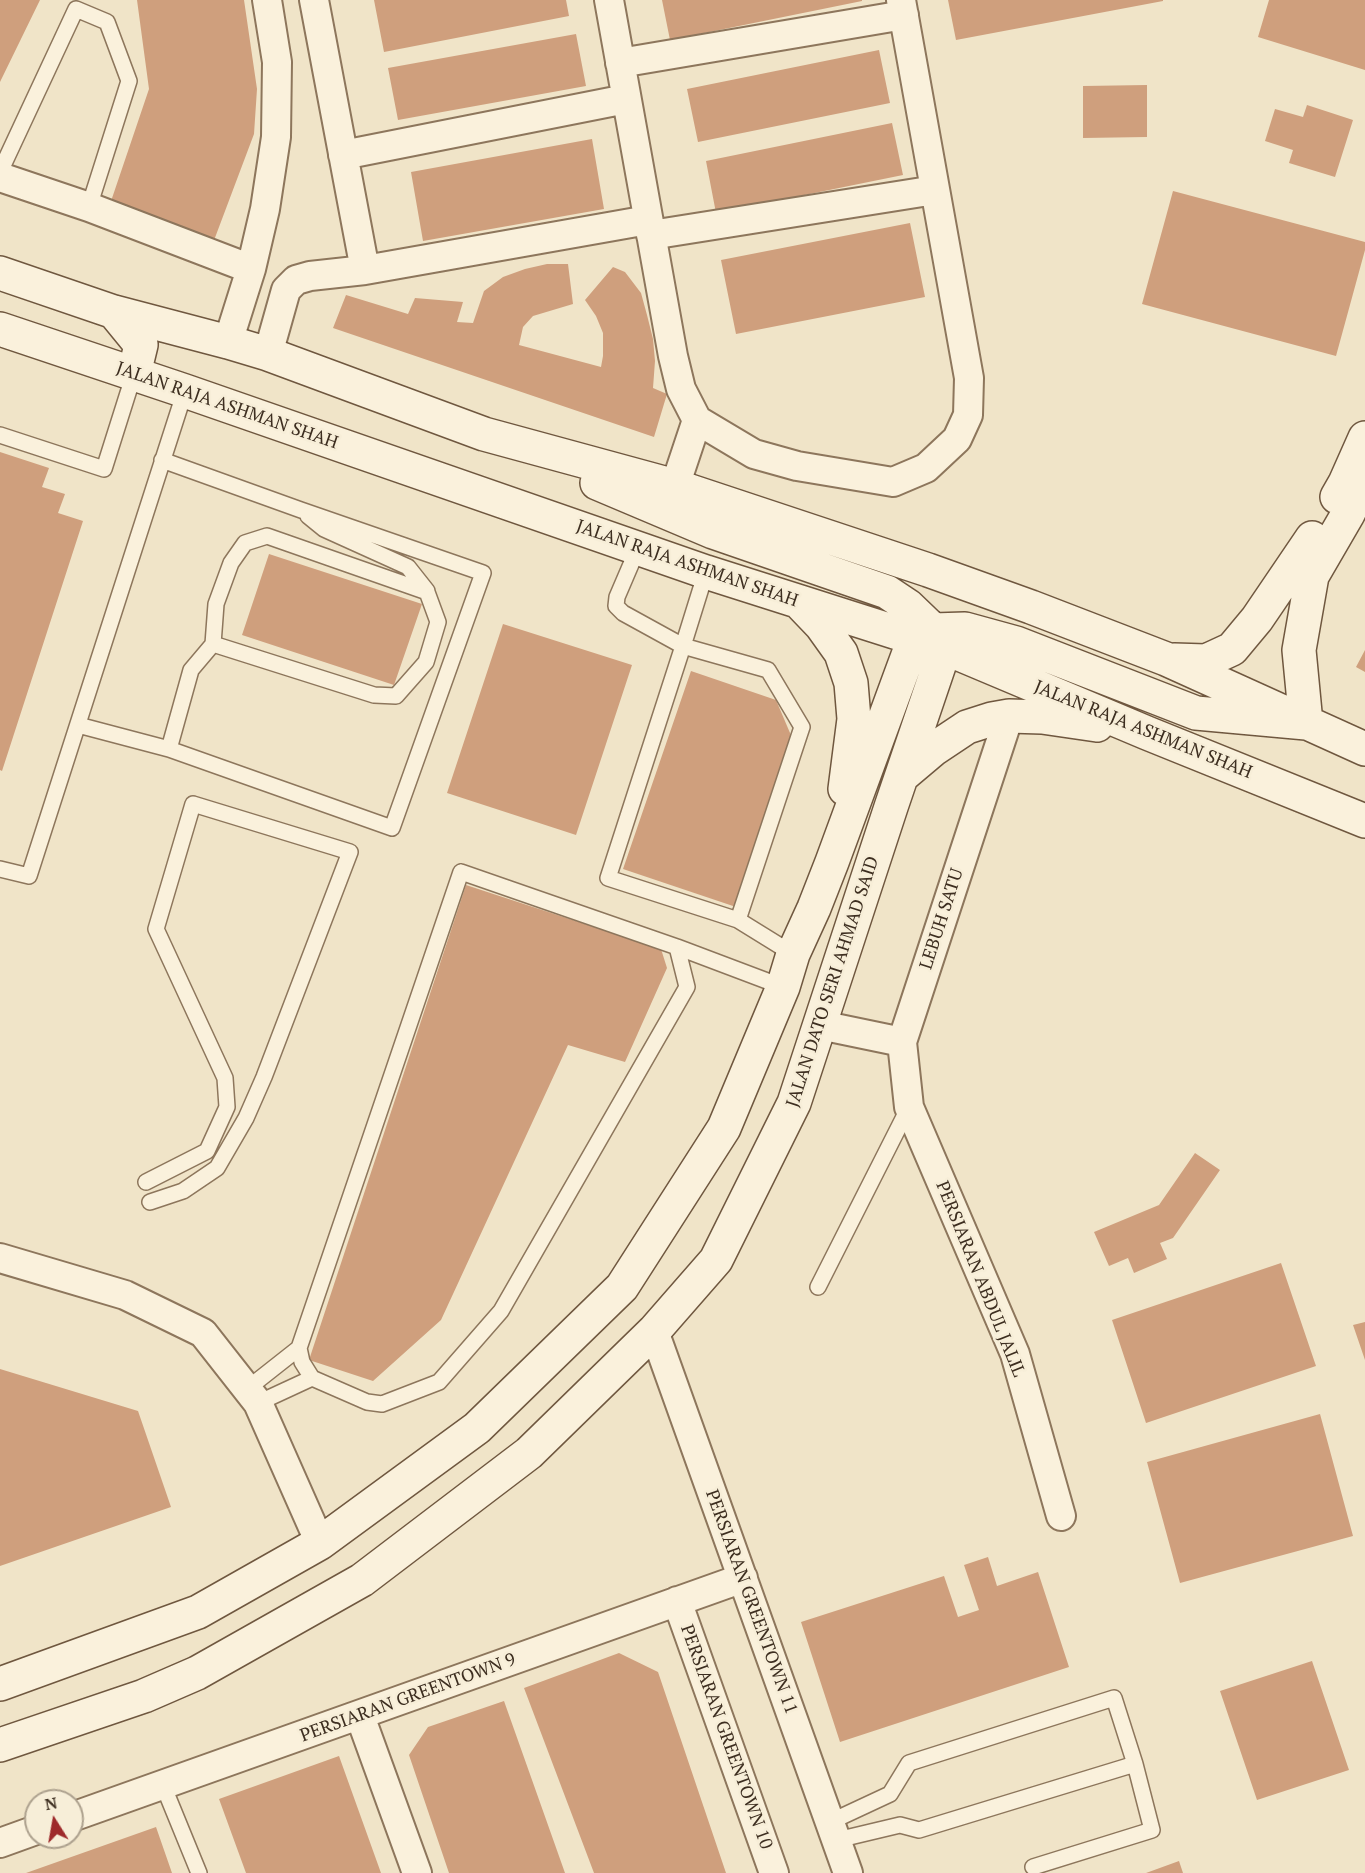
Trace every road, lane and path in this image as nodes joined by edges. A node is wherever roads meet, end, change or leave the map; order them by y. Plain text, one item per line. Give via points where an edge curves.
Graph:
1 (267, 0) edge
2 (314, 0) edge
3 (609, 0) edge
4 (902, 8) edge
5 (620, 63) junction
6 (626, 99) junction
7 (343, 155) junction
8 (0, 175) edge
9 (936, 190) junction
10 (89, 207) junction
11 (649, 228) junction
12 (251, 269) junction
13 (365, 270) junction
14 (0, 273) edge
15 (114, 312) junction
16 (8, 337) edge
17 (228, 342) junction
18 (268, 354) junction
19 (134, 374) junction
20 (185, 391) junction
21 (697, 420) junction
22 (484, 434) junction
23 (0, 435) edge
24 (1365, 438) edge
25 (162, 460) junction
26 (1365, 479) edge
27 (675, 486) junction
28 (301, 510) junction
29 (638, 548) junction
30 (706, 572) junction
31 (427, 592) junction
32 (799, 602) junction
33 (931, 639) junction
34 (213, 644) junction
35 (683, 646) junction
36 (1166, 659) junction
37 (1009, 716) junction
38 (1306, 723) junction
39 (78, 725) junction
40 (1147, 733) junction
41 (169, 749) junction
42 (1365, 749) edge
43 (902, 776) junction
44 (1365, 821) edge
45 (832, 862) junction
46 (0, 869) edge
47 (738, 920) junction
48 (677, 947) junction
49 (793, 954) junction
50 (783, 987) junction
51 (820, 1024) junction
52 (902, 1042) junction
53 (909, 1107) junction
54 (146, 1182) dead end
55 (150, 1202) dead end
56 (0, 1258) edge
57 (818, 1287) dead end
58 (654, 1331) junction
59 (299, 1348) junction
60 (312, 1378) junction
61 (252, 1396) junction
62 (1061, 1516) dead end
63 (320, 1543) junction
64 (743, 1578) junction
65 (677, 1601) junction
66 (0, 1684) edge
67 (360, 1716) junction
68 (0, 1745) edge
69 (1135, 1764) junction
70 (164, 1785) junction
71 (84, 1813) edge
72 (833, 1831) junction
73 (24, 1834) edge
74 (0, 1843) edge
75 (1033, 1867) dead end
76 (198, 1873) edge
77 (417, 1873) edge
78 (774, 1873) edge
79 (848, 1873) edge

1 - 12 street via 277,62 276,137
2 - 7 street
3 - 5 street
4 - 5 street
4 - 9 street
5 - 6 street
6 - 7 street
6 - 11 street
7 - 13 street
8 - 10 street
8 - 10 lane via 76,9 107,22 129,81
9 - 11 street
9 - 21 street via 969,378 968,415 957,439 926,468 893,482 797,466 753,454
10 - 12 street
11 - 13 street
11 - 21 street via 681,389
12 - 17 street
13 - 18 street via 297,280 286,290
14 - 15 main road
15 - 17 main road
15 - 19 main road via 141,345
16 - 19 main road, JALAN RAJA ASHMAN SHAH
17 - 18 main road
18 - 22 main road
19 - 20 main road, JALAN RAJA ASHMAN SHAH
19 - 23 lane via 104,469
20 - 25 lane
20 - 29 main road, JALAN RAJA ASHMAN SHAH
21 - 27 street
22 - 27 main road
22 - 33 main road via 713,532 887,592 908,606
24 - 36 main road via 1345,483 1302,555 1232,649 1206,661
25 - 28 lane
25 - 39 lane
26 - 38 main road via 1312,576 1299,650
27 - 36 main road via 1010,599
28 - 31 lane via 324,529 408,567
28 - 41 lane via 483,573 392,828
29 - 30 main road, JALAN RAJA ASHMAN SHAH
29 - 35 lane via 616,606
30 - 32 main road, JALAN RAJA ASHMAN SHAH
30 - 35 lane
31 - 34 lane via 267,536 245,543 231,563 216,604
31 - 34 lane via 438,622 426,662 396,696 374,695
32 - 33 main road, JALAN RAJA ASHMAN SHAH
32 - 45 main road via 841,653 851,682 854,719
33 - 38 main road via 965,629 1016,643 1196,713
33 - 40 main road, JALAN RAJA ASHMAN SHAH
33 - 43 main road, JALAN DATO SERI AHMAD SAID
33 - 45 main road, JALAN DATO SERI AHMAD SAID
34 - 41 lane via 191,670
35 - 47 lane via 768,670 802,727
35 - 47 lane via 608,878
36 - 38 main road
37 - 40 main road via 1042,717
37 - 43 main road via 967,727
37 - 52 street, LEBUH SATU
38 - 42 main road
39 - 41 lane
39 - 46 lane via 29,876
40 - 44 main road, JALAN RAJA ASHMAN SHAH
43 - 51 main road, JALAN DATO SERI AHMAD SAID
45 - 49 main road, JALAN DATO SERI AHMAD SAID
47 - 49 lane
48 - 50 lane
48 - 59 lane via 461,872
48 - 60 lane via 687,987 501,1311 439,1382 401,1398 382,1404 367,1401
49 - 50 main road, JALAN DATO SERI AHMAD SAID
50 - 63 main road, JALAN DATO SERI AHMAD SAID via 724,1128 622,1287 477,1428
51 - 52 street
51 - 58 main road, JALAN DATO SERI AHMAD SAID via 794,1103 716,1260
52 - 53 street, PERSIARAN ABDUL JALIL
53 - 57 lane
53 - 62 street, PERSIARAN ABDUL JALIL via 1015,1354
54 - 55 lane via 207,1151 227,1107 225,1078 156,929 194,804 350,852 246,1118 217,1168 183,1191
56 - 61 street via 125,1295 202,1333
58 - 64 street, PERSIARAN GREENTOWN 11
58 - 68 main road, JALAN DATO SERI AHMAD SAID via 529,1453 362,1580 197,1673 144,1696
59 - 60 lane
59 - 61 lane
60 - 61 lane
61 - 63 street
63 - 66 main road, JALAN DATO SERI AHMAD SAID via 198,1612
64 - 65 street, PERSIARAN GREENTOWN 9
64 - 72 street, PERSIARAN GREENTOWN 11
65 - 67 street, PERSIARAN GREENTOWN 9
65 - 78 street, PERSIARAN GREENTOWN 10
67 - 70 street, PERSIARAN GREENTOWN 9
67 - 77 street
69 - 72 lane via 919,1830 900,1825
69 - 72 lane via 1114,1698 909,1763 890,1794
69 - 75 lane via 1152,1830
70 - 71 street, PERSIARAN GREENTOWN 9
70 - 76 lane
72 - 79 street, PERSIARAN GREENTOWN 11
73 - 74 street

